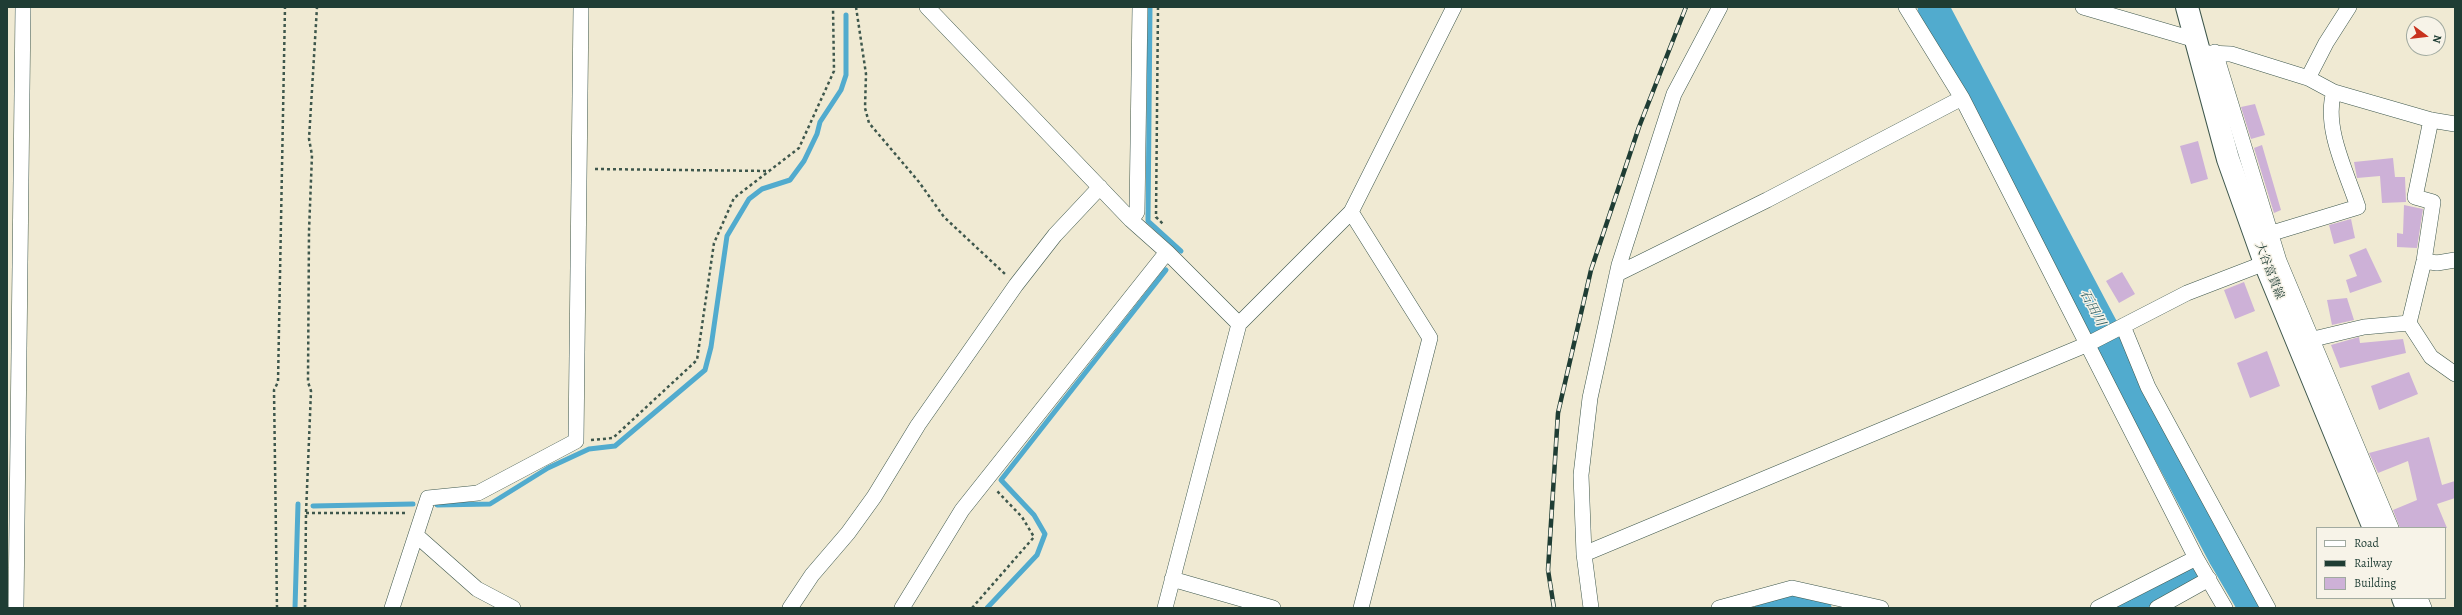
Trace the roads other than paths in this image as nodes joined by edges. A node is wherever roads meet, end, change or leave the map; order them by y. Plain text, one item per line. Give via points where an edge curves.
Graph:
1 (23, 7) edge
2 (581, 7) edge
3 (926, 7) edge
4 (1140, 7) edge
5 (1454, 7) edge
6 (1720, 7) edge
7 (1906, 7) edge
8 (2084, 7) edge
9 (2187, 7) edge
10 (2349, 7) edge
11 (2204, 49) junction
12 (2215, 78) junction
13 (2308, 78) junction
14 (2334, 92) junction
15 (1962, 98) junction
16 (2431, 120) junction
17 (2455, 124) edge
18 (1100, 187) junction
19 (1351, 212) junction
20 (1131, 220) junction
21 (2269, 234) junction
22 (1167, 252) junction
23 (2455, 260) edge
24 (2424, 261) junction
25 (2265, 263) junction
26 (1617, 274) junction
27 (2409, 323) junction
28 (1239, 324) junction
29 (2120, 327) junction
30 (2306, 340) junction
31 (2088, 344) junction
32 (2455, 374) edge
33 (2374, 527) edge
34 (2392, 527) edge
35 (416, 535) junction
36 (1584, 554) junction
37 (2196, 558) junction
38 (1172, 579) junction
39 (2209, 579) junction
40 (16, 608) edge
41 (392, 608) edge
42 (513, 608) edge
43 (790, 608) edge
44 (902, 608) edge
45 (1165, 608) edge
46 (1273, 608) edge
47 (1361, 608) edge
48 (1591, 608) edge
49 (1719, 608) edge
50 (1880, 608) edge
51 (2098, 608) edge
52 (2157, 608) edge
53 (2225, 608) edge
54 (2268, 608) edge

1 - 40 street
2 - 35 street via 576,440 478,493 428,498
3 - 18 street
4 - 20 street via 1137,212
5 - 19 street
6 - 26 street via 1674,94
7 - 15 street
8 - 11 street
9 - 11 main road, 大谷富貴線
10 - 13 street
11 - 12 main road, 大谷富貴線
11 - 13 street via 2230,54
12 - 21 street
12 - 25 main road, 大谷富貴線 via 2228,159
13 - 14 street
14 - 16 street
14 - 21 street via 2330,103 2331,124 2358,207
15 - 26 street via 1767,200
15 - 31 street
16 - 17 street
16 - 24 street via 2415,197 2433,202
18 - 20 street
18 - 43 street via 1055,235 1016,285 918,425 874,497 848,533 812,575
19 - 28 street
19 - 47 street via 1430,338
20 - 22 street
21 - 30 street
22 - 28 street
22 - 44 street via 962,510
23 - 24 street via 2436,263
24 - 27 street
25 - 29 street via 2187,293
25 - 30 main road, 大谷富貴線
26 - 36 street via 1590,398 1581,475
27 - 30 street via 2364,327
27 - 32 street via 2432,357
28 - 38 street
29 - 31 street
29 - 54 street via 2148,386
30 - 33 main road, 大谷富貴線
30 - 34 street
31 - 36 street
31 - 37 street
35 - 41 street
35 - 42 street via 477,589
36 - 48 street
37 - 39 street
37 - 51 street
38 - 45 street
38 - 46 street
39 - 52 street
39 - 53 street
49 - 50 street via 1792,588

